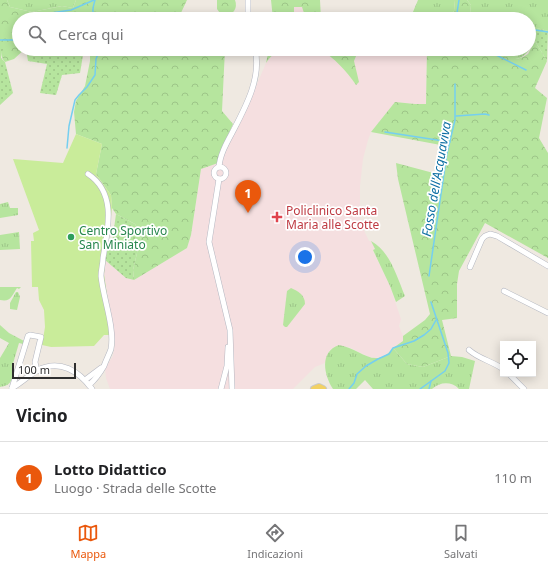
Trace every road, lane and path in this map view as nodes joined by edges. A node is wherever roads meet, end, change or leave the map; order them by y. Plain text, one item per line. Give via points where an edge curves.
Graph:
1 (248, 0) edge
2 (248, 12) edge
3 (256, 56) edge
4 (219, 167) junction
5 (88, 174) dead end
6 (219, 179) junction
7 (548, 266) edge
8 (470, 267) dead end
9 (504, 291) dead end
10 (548, 313) edge
11 (230, 341) junction
12 (469, 350) dead end
13 (104, 365) junction
14 (500, 367) edge
15 (37, 371) junction
16 (17, 373) junction
17 (512, 377) edge
18 (231, 378) junction
19 (85, 380) junction
20 (22, 381) junction
21 (223, 382) junction
22 (90, 387) edge
23 (11, 388) edge
24 (221, 389) edge
25 (232, 389) edge
26 (314, 389) edge
27 (323, 389) edge
28 (524, 389) edge

1 - 2 street
3 - 4 street via 255,80
4 - 6 street via 214,170
4 - 6 street via 226,173 224,178
5 - 13 street via 104,192 109,212 101,276 111,343
6 - 11 street via 208,242 229,325
7 - 8 street via 490,234 482,239
9 - 10 street
11 - 18 street
11 - 21 street
12 - 14 street
13 - 19 street
13 - 22 street
15 - 16 street via 35,362 41,337 30,334
15 - 19 street via 48,367 62,367 76,372
15 - 20 street
16 - 20 street
16 - 23 street
17 - 28 street
18 - 21 street via 228,376
18 - 25 street
19 - 22 street
20 - 23 street
21 - 24 street
26 - 27 main road

